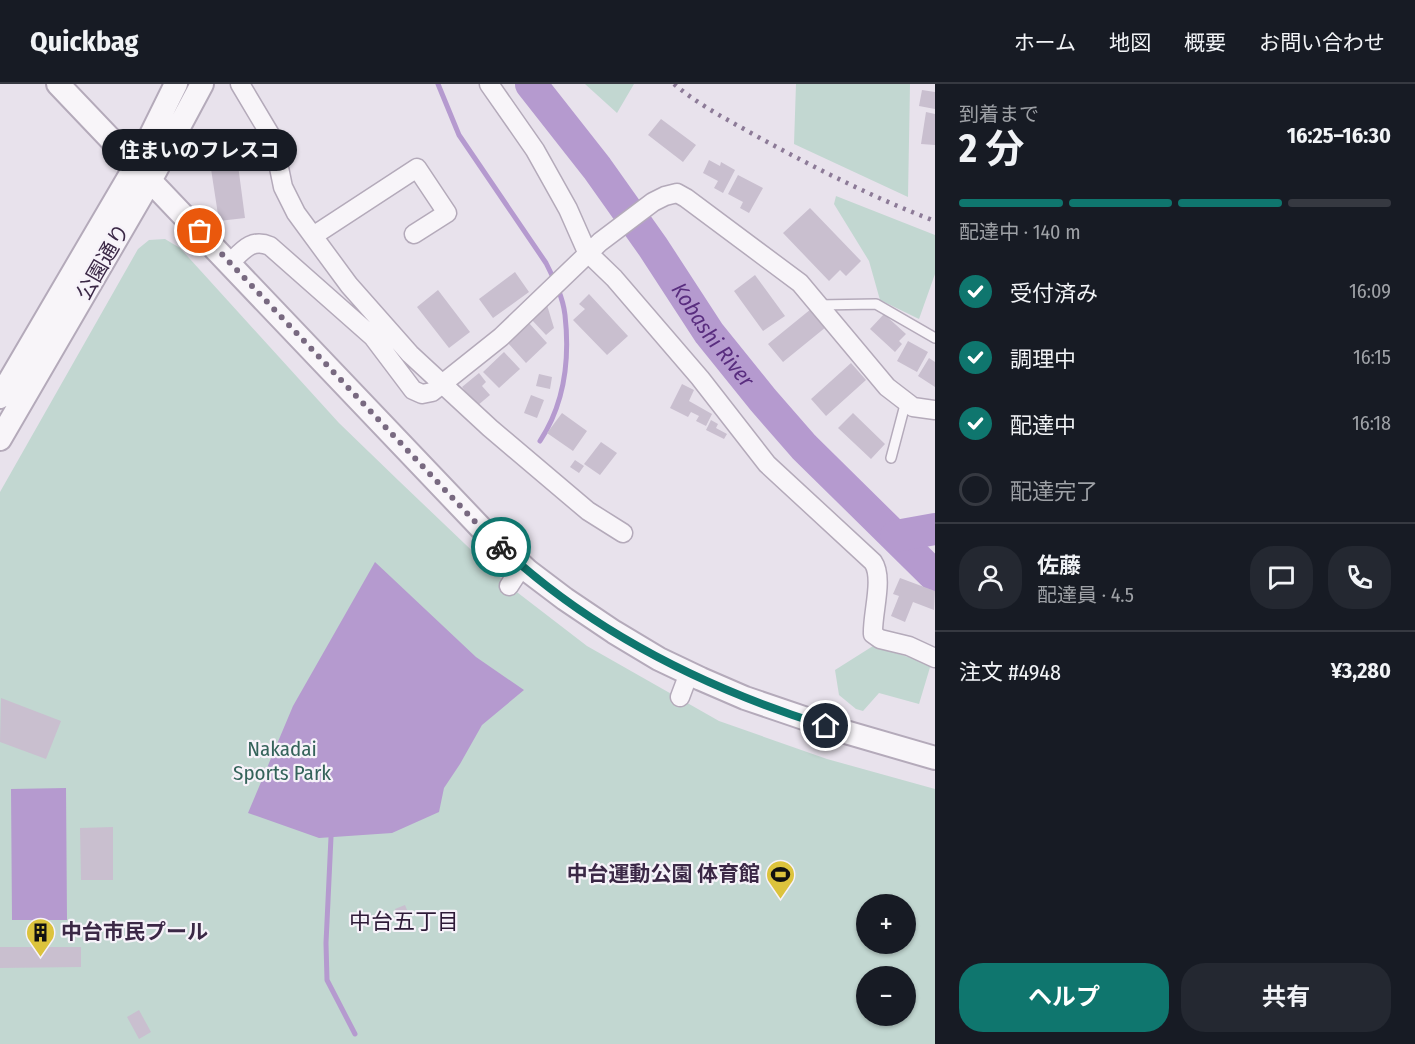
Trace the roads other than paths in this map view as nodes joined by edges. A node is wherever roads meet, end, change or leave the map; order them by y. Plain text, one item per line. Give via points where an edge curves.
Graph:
1 (58, 84) edge
2 (176, 84) edge
3 (240, 84) edge
4 (489, 84) edge
5 (202, 85) edge
6 (143, 173) junction
7 (414, 234) dead end
8 (312, 236) junction
9 (593, 247) junction
10 (230, 263) junction
11 (818, 305) junction
12 (934, 339) edge
13 (443, 383) junction
14 (0, 397) edge
15 (906, 401) junction
16 (935, 411) edge
17 (0, 439) edge
18 (891, 458) dead end
19 (623, 533) dead end
20 (522, 566) junction
21 (509, 586) dead end
22 (935, 658) edge
23 (689, 673) junction
24 (680, 697) dead end
25 (935, 758) edge

1 - 6 street
2 - 6 street, 公園通り
3 - 8 street via 271,136 283,187
4 - 9 street via 535,150
5 - 6 street, 公園通り
6 - 10 street
6 - 14 street, 公園通り
6 - 17 street, 公園通り
7 - 8 street via 447,213 417,168
8 - 13 street via 410,354
9 - 11 street via 653,202 677,193 800,283
9 - 13 street via 501,337
9 - 22 street via 614,278 767,464 873,562 878,573 873,634
10 - 13 street via 254,243 270,246 373,337 413,390 432,393
10 - 20 street via 473,520
11 - 12 lane via 876,304
11 - 15 street via 887,387
13 - 19 street via 588,512
15 - 16 street via 914,407
15 - 18 lane
20 - 21 street
20 - 23 street via 614,632
23 - 24 street
23 - 25 street via 794,716

